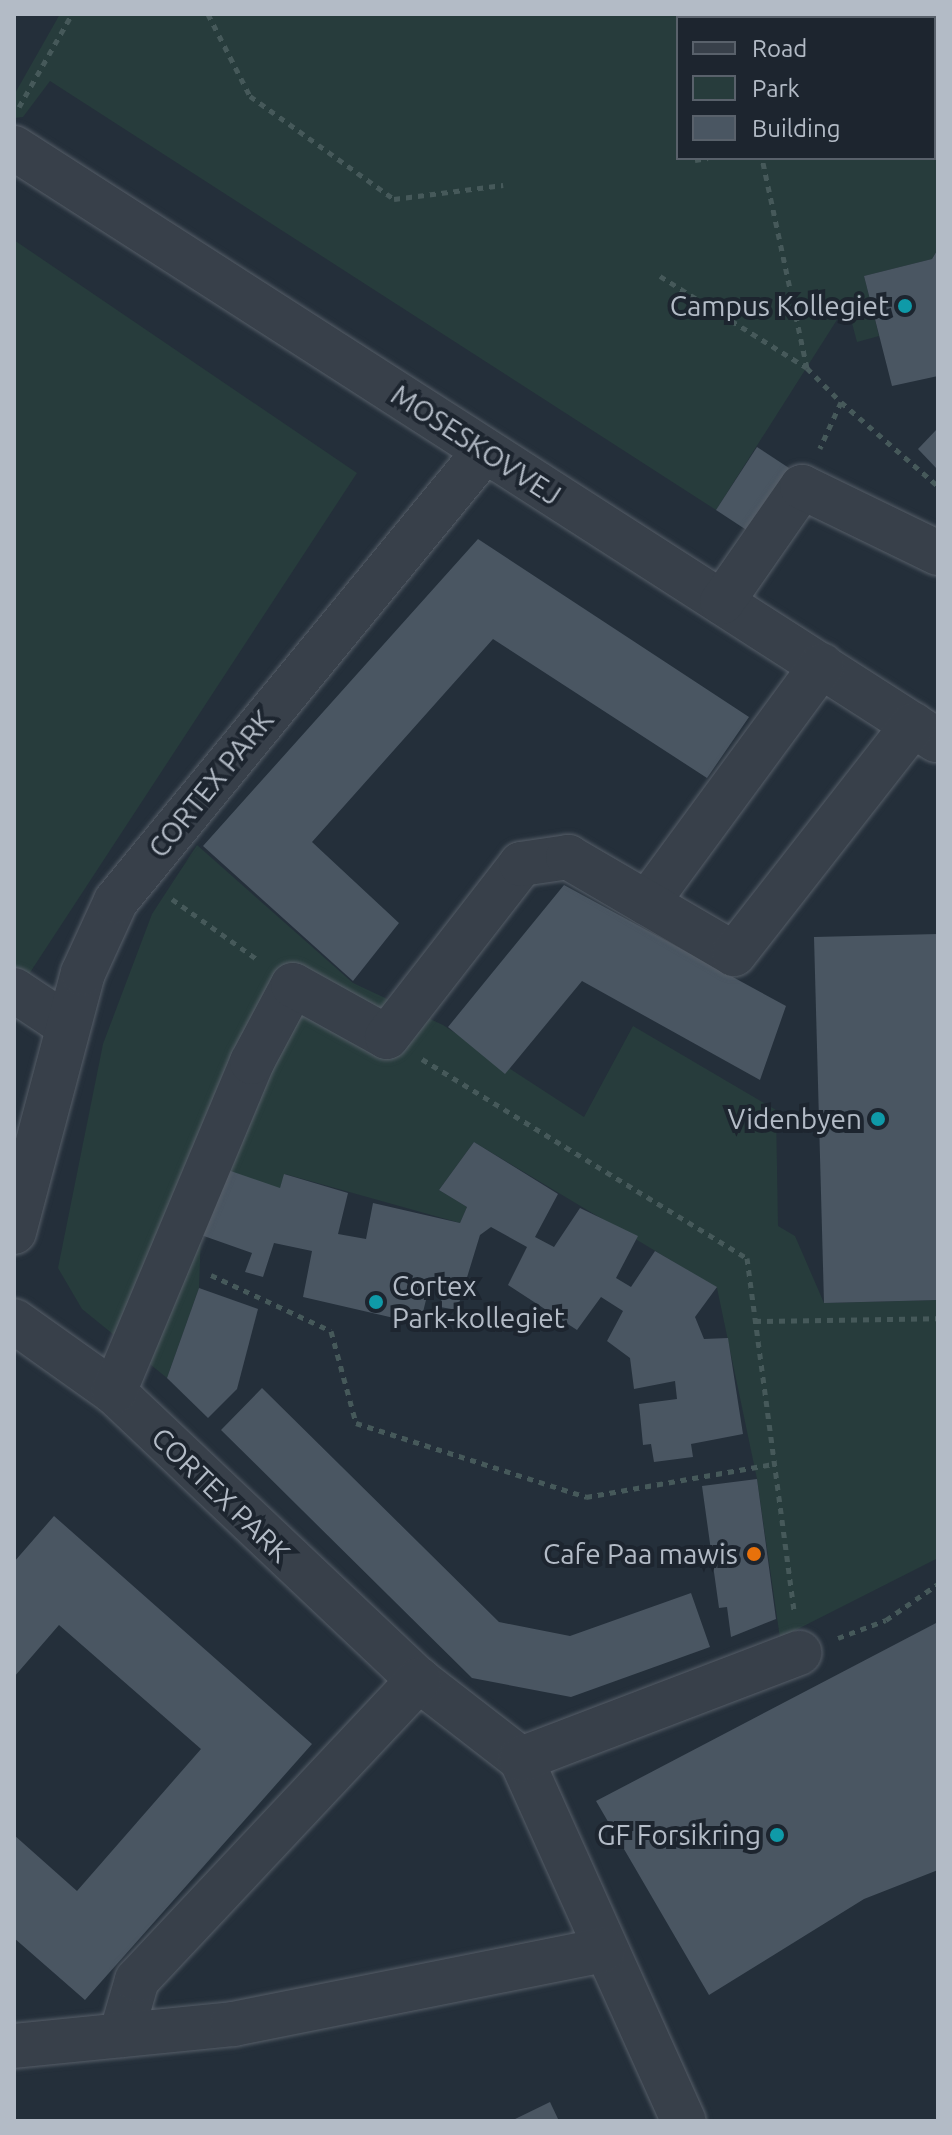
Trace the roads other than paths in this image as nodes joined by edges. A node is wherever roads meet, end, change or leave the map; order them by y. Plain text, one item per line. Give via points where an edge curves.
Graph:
1 (14, 148) edge
2 (485, 451) junction
3 (938, 553) edge
4 (722, 602) junction
5 (822, 665) junction
6 (926, 733) edge
7 (647, 903) junction
8 (14, 990) edge
9 (68, 1026) junction
10 (22, 1165) edge
11 (14, 1232) edge
12 (14, 1321) edge
13 (114, 1392) junction
14 (799, 1653) road end
15 (419, 1680) junction
16 (521, 1759) junction
17 (603, 1950) junction
18 (121, 2035) junction
19 (14, 2046) edge
20 (682, 2119) edge

1 - 2 street, MOSESKOVVEJ
2 - 4 street, MOSESKOVVEJ
2 - 9 street, CORTEX PARK via 116,901 83,973
3 - 4 street via 802,487
4 - 5 street, MOSESKOVVEJ
5 - 6 street, MOSESKOVVEJ
5 - 7 street
6 - 7 street via 734,954
7 - 13 street via 568,857 521,864 387,1037 293,985
8 - 9 street
9 - 10 street, CORTEX PARK
10 - 11 street, CORTEX PARK
12 - 13 street, CORTEX PARK
13 - 15 street, CORTEX PARK
14 - 16 street
15 - 16 street, CORTEX PARK
15 - 18 street via 137,1980
16 - 17 street, CORTEX PARK
17 - 18 street via 361,2003
17 - 20 street, CORTEX PARK
18 - 19 street

